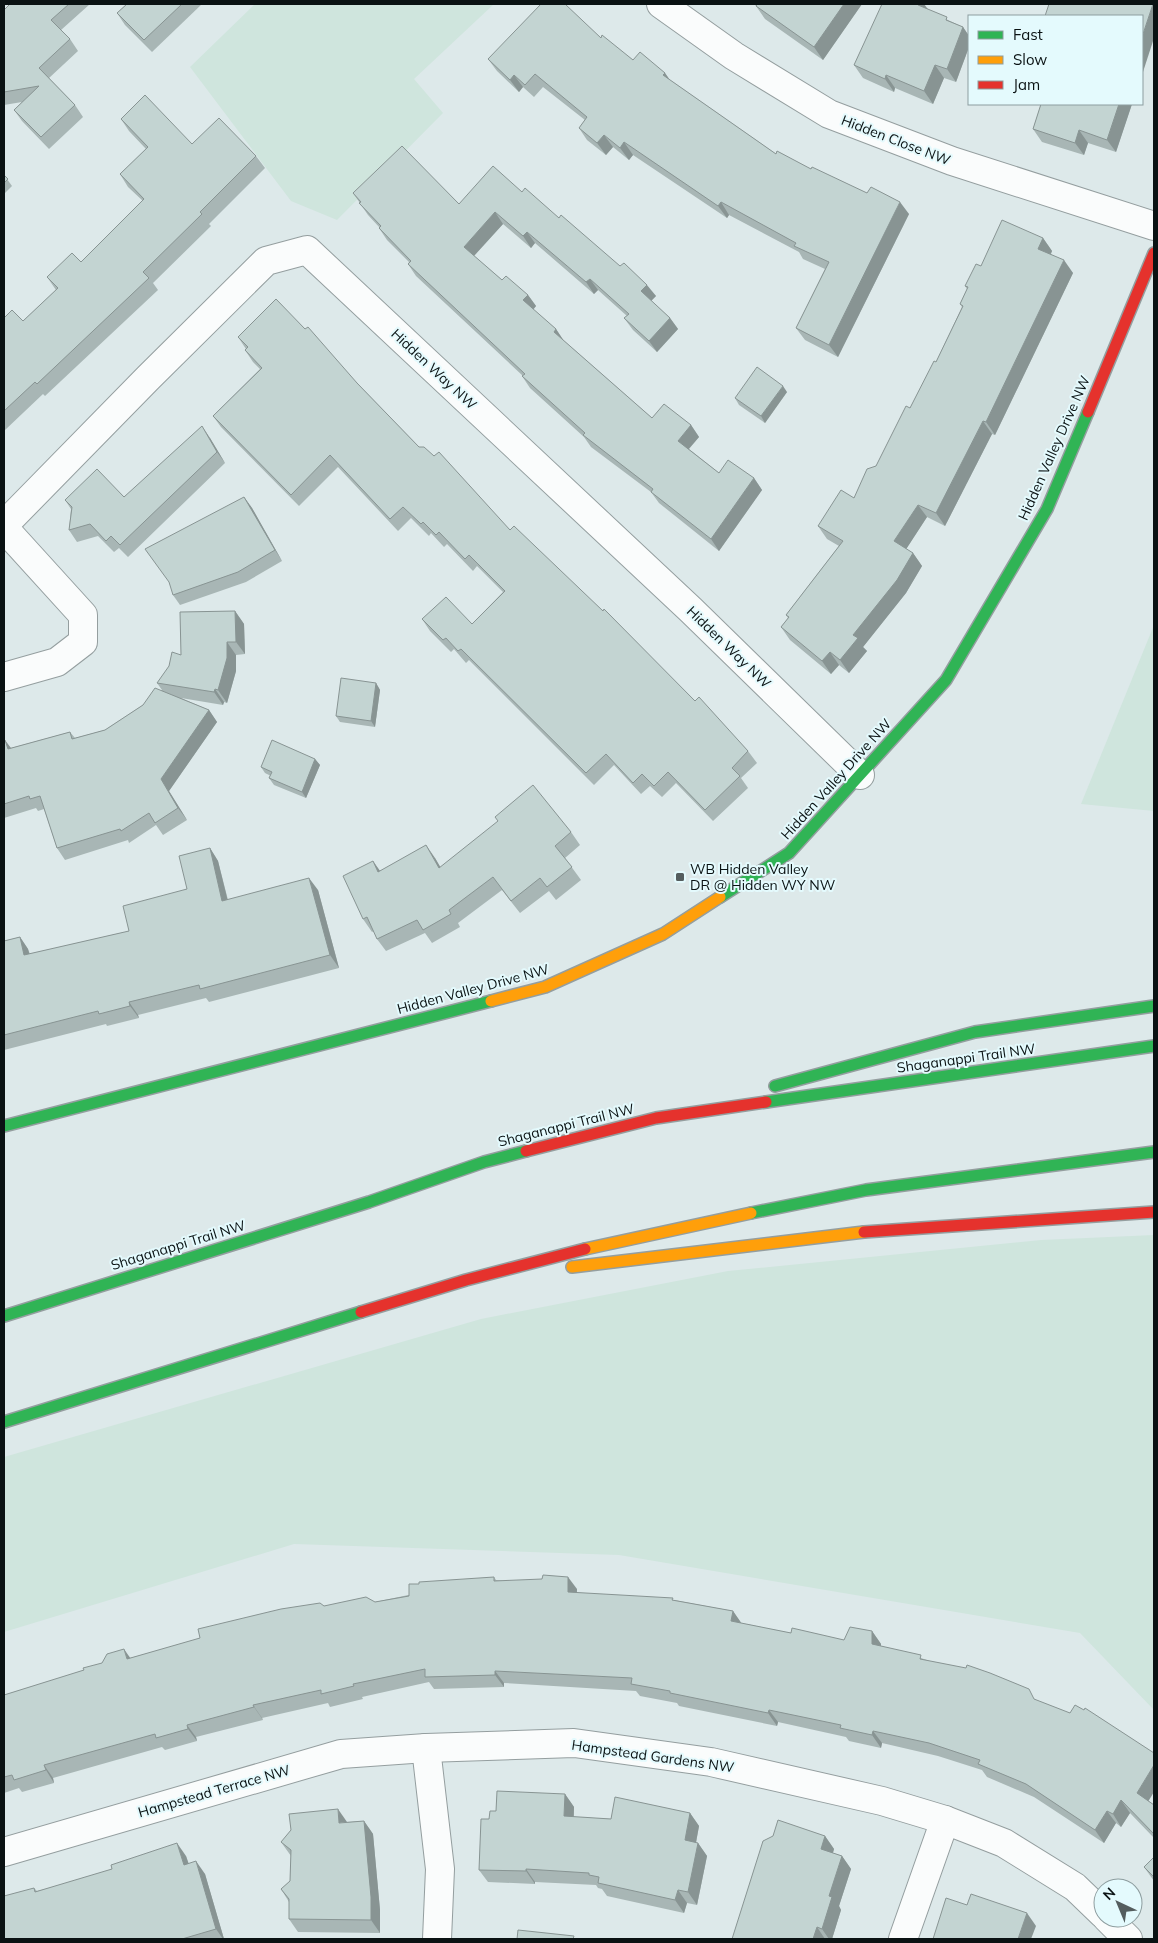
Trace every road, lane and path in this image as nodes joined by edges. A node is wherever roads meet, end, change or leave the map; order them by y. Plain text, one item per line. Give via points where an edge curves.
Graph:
1 (661, 4) edge
2 (1154, 226) edge
3 (1154, 253) edge
4 (4, 526) edge
5 (4, 677) edge
6 (860, 775) junction
7 (1154, 1006) edge
8 (1154, 1046) edge
9 (656, 1118) junction
10 (4, 1126) edge
11 (1154, 1152) edge
12 (1154, 1212) edge
13 (466, 1280) junction
14 (4, 1316) edge
15 (4, 1422) edge
16 (426, 1748) junction
17 (945, 1820) junction
18 (4, 1852) edge
19 (1093, 1904) edge
20 (1116, 1928) edge
21 (437, 1939) edge
22 (903, 1939) edge
23 (1128, 1939) edge

1 - 2 street, Hidden Close NW via 734,56 829,114 952,161
3 - 6 main road, Hidden Valley Drive NW via 1047,509 946,680
4 - 5 street via 83,615 83,642 57,662
4 - 6 street, Hidden Way NW via 266,261 307,250 692,610
6 - 10 main road, Hidden Valley Drive NW via 789,853 663,934 545,987
7 - 9 main road via 975,1032
8 - 9 main road, Shaganappi Trail NW
9 - 14 main road, Shaganappi Trail NW via 484,1162 360,1205
11 - 13 main road via 866,1190 629,1238
12 - 13 main road via 860,1232
13 - 15 main road
16 - 17 street, Hampstead Gardens NW via 574,1743 692,1759 882,1801
16 - 18 street, Hampstead Terrace NW via 341,1754
16 - 21 street via 440,1870
17 - 19 street, Hampstead Gardens NW via 1004,1843 1075,1887
17 - 22 street
20 - 23 street

